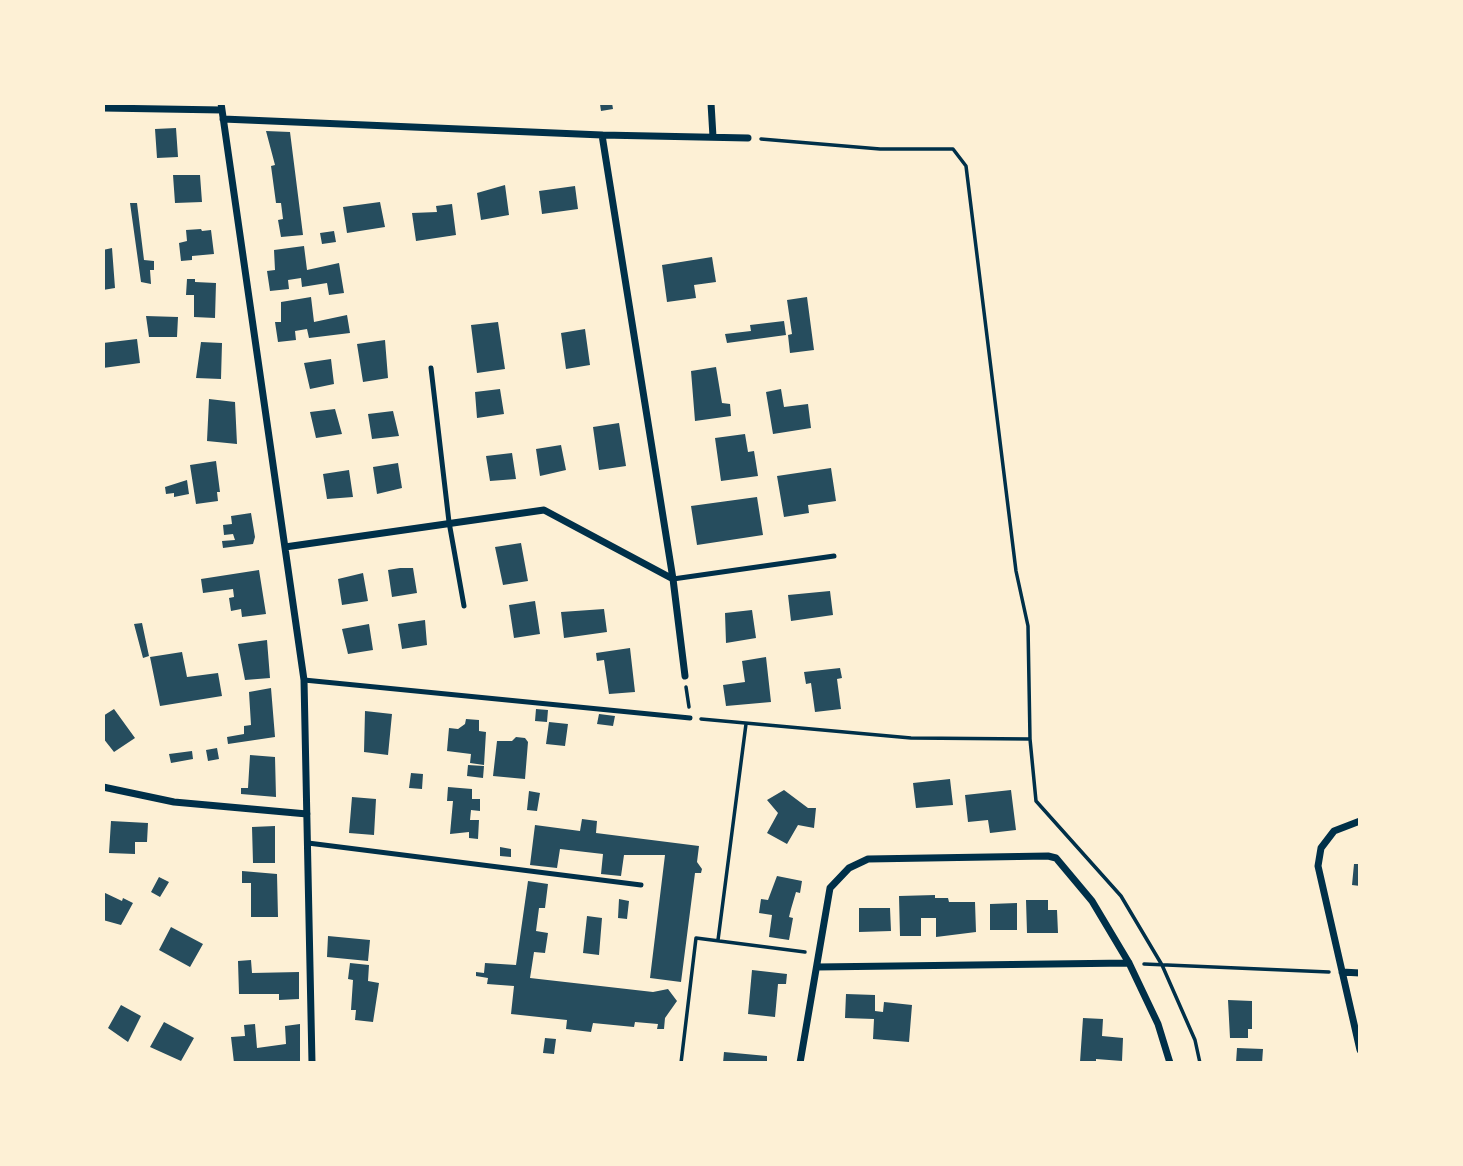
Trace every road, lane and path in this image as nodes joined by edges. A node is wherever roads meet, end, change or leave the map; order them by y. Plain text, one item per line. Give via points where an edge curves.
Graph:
1 (711, 103) edge
2 (221, 106) edge
3 (103, 108) edge
4 (223, 119) junction
5 (602, 135) junction
6 (713, 137) junction
7 (748, 138) joint
8 (431, 368) dead end
9 (449, 523) junction
10 (285, 547) junction
11 (834, 556) dead end
12 (673, 579) junction
13 (464, 606) dead end
14 (685, 676) joint
15 (304, 680) junction
16 (690, 718) junction
17 (746, 724) junction
18 (1031, 739) junction
19 (103, 787) edge
20 (307, 814) junction
21 (1360, 821) edge
22 (308, 843) junction
23 (641, 885) dead end
24 (718, 941) junction
25 (818, 954) junction
26 (1129, 963) junction
27 (1162, 964) junction
28 (817, 967) junction
29 (1342, 972) junction
30 (1360, 973) edge
31 (1360, 1050) edge
32 (312, 1063) edge
33 (681, 1063) edge
34 (800, 1063) edge
35 (1170, 1063) edge
36 (1200, 1063) edge

1 - 6 street
2 - 3 street
2 - 4 street
4 - 5 street
4 - 10 street
5 - 6 street
5 - 12 street
6 - 7 street
7 - 18 path via 880,149 953,149 966,166 1016,571 1028,626
8 - 9 lane
9 - 10 street
9 - 12 street via 544,510
9 - 13 lane
10 - 15 street
11 - 12 lane
12 - 14 street
14 - 16 path
15 - 16 lane
15 - 20 street
16 - 17 path
17 - 18 path via 911,738
17 - 24 path
18 - 27 path via 1036,801 1121,896
19 - 20 street via 174,802
20 - 22 street
21 - 29 street via 1334,831 1321,848 1318,866
22 - 23 lane
22 - 32 street
24 - 25 path
24 - 33 path via 696,938
25 - 26 street via 830,888 849,868 868,859 1056,858 1092,901
25 - 28 street
26 - 27 path
26 - 28 street
26 - 35 street via 1158,1024
27 - 29 path
27 - 36 path via 1195,1040
28 - 34 street
29 - 30 street
29 - 31 street

